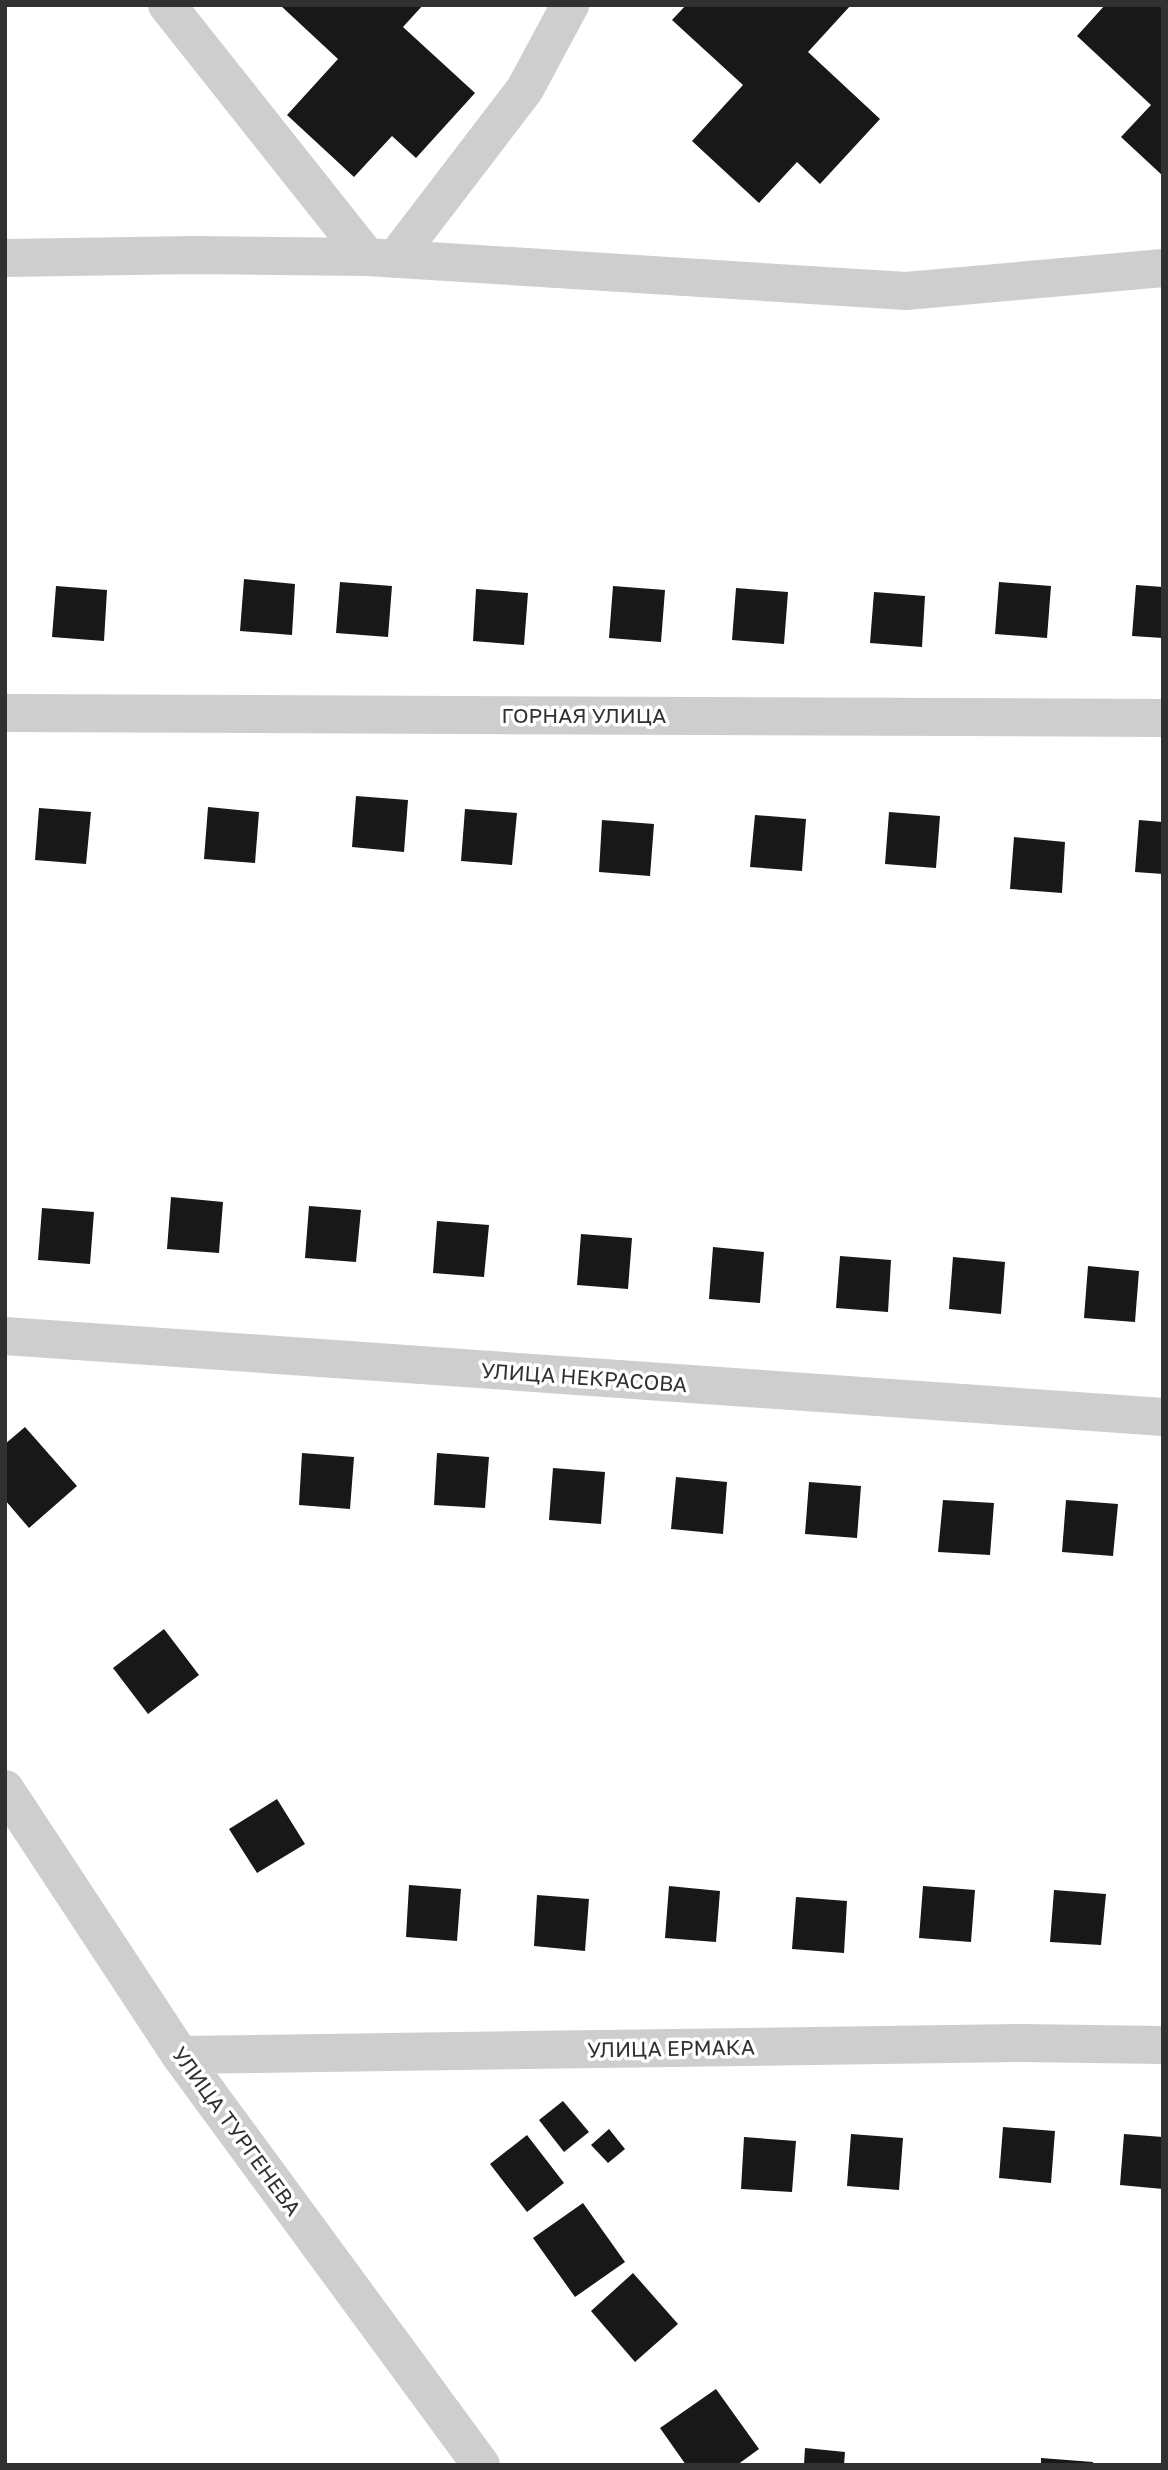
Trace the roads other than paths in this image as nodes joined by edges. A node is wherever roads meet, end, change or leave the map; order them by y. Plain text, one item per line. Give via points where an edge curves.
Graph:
1 (167, 5) edge
2 (570, 5) edge
3 (5, 258) edge
4 (381, 258) junction
5 (1163, 268) edge
6 (5, 713) edge
7 (1163, 718) edge
8 (5, 1336) edge
9 (1163, 1417) edge
10 (5, 1789) edge
11 (1163, 2045) edge
12 (180, 2055) junction
13 (481, 2465) edge

1 - 4 street
2 - 4 street via 525,89
3 - 4 street
4 - 5 street via 906,291
6 - 7 street, ГОРНАЯ УЛИЦА
8 - 9 street, УЛИЦА НЕКРАСОВА
10 - 12 street, УЛИЦА ТУРГЕНЕВА
11 - 12 street, УЛИЦА ЕРМАКА
12 - 13 street, УЛИЦА ТУРГЕНЕВА

